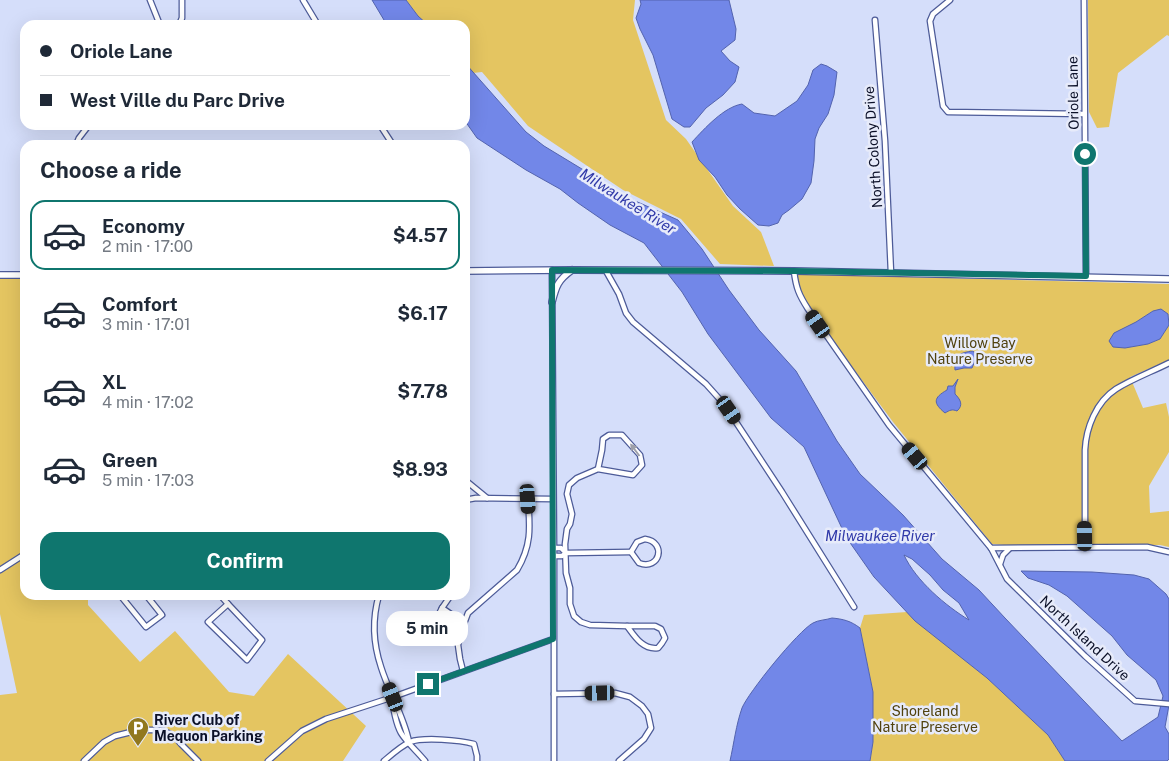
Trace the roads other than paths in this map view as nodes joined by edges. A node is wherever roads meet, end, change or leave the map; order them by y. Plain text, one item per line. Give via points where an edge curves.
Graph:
1 (150, 0) edge
2 (182, 0) edge
3 (303, 0) edge
4 (950, 0) edge
5 (1084, 0) edge
6 (158, 20) edge
7 (181, 20) edge
8 (315, 20) edge
9 (875, 20) dead end
10 (1084, 114) junction
11 (552, 270) junction
12 (572, 270) junction
13 (470, 271) edge
14 (606, 271) junction
15 (794, 271) junction
16 (891, 273) junction
17 (0, 275) edge
18 (20, 275) edge
19 (1086, 276) junction
20 (1169, 279) edge
21 (552, 302) junction
22 (1169, 363) edge
23 (598, 469) junction
24 (470, 485) edge
25 (470, 499) edge
26 (488, 499) junction
27 (528, 499) junction
28 (553, 499) junction
29 (554, 548) junction
30 (991, 548) junction
31 (1009, 548) junction
32 (1085, 548) junction
33 (566, 552) junction
34 (631, 552) junction
35 (1169, 552) edge
36 (554, 556) junction
37 (20, 557) edge
38 (1000, 564) junction
39 (0, 570) edge
40 (124, 600) edge
41 (150, 600) edge
42 (224, 600) edge
43 (378, 600) edge
44 (448, 600) edge
45 (228, 604) junction
46 (854, 607) dead end
47 (442, 608) junction
48 (435, 622) dead end
49 (464, 623) junction
50 (627, 626) junction
51 (553, 639) junction
52 (463, 672) junction
53 (554, 694) junction
54 (393, 697) junction
55 (1169, 704) edge
56 (409, 742) junction
57 (84, 761) edge
58 (198, 761) edge
59 (268, 761) edge
60 (384, 761) edge
61 (425, 761) edge
62 (477, 761) edge
63 (554, 761) edge
64 (619, 761) edge

1 - 6 street
2 - 7 street
3 - 8 street
4 - 10 street via 933,14 930,21 943,106 948,112
5 - 10 street, Oriole Lane
9 - 16 street, North Colony Drive
10 - 19 street, Oriole Lane
11 - 12 main road
11 - 13 main road
11 - 21 street
12 - 14 main road
12 - 21 main road via 558,283
14 - 15 main road
14 - 46 street via 633,322 706,384 724,404
15 - 16 main road
15 - 30 street, North Island Drive via 796,286 808,309 884,417
16 - 19 main road
17 - 18 main road
19 - 20 main road
21 - 28 street
22 - 32 street via 1115,390 1096,411 1090,424 1085,450
23 -> 23 street via 633,475 642,464 640,455 622,435 609,435 603,439
23 - 33 street via 569,485 567,494 572,514
24 - 26 street
25 - 26 street
26 - 27 street
27 - 28 street
27 - 49 street via 529,536 522,561 517,570 468,613
28 - 29 street
29 - 33 street
29 - 36 street
30 - 31 street
30 - 38 street, North Island Drive
31 - 32 street
31 - 38 street
32 - 35 street via 1147,548
33 - 34 street
33 - 36 street via 562,556
33 - 50 street via 566,573 574,616 590,625
34 - 34 street via 639,563 648,564 659,554 655,542 650,539 637,542
36 - 51 street
37 - 39 street
38 - 55 street, North Island Drive via 1007,579 1135,701
40 - 41 street via 146,628 162,615
42 - 45 street
43 - 54 street via 374,621 375,644
44 - 47 street
45 - 45 street via 262,640 247,660 208,622
47 - 48 street
47 - 49 street
49 - 52 street via 458,645
50 - 50 street via 647,648 658,648 665,638 656,626
51 - 52 street
51 - 53 street
52 - 54 street
53 - 63 street
53 - 64 street via 615,693 630,697 642,706 648,714 651,728 644,739
54 - 56 street
54 - 59 street via 326,719 302,731
56 - 60 street
56 - 61 street
56 - 62 street via 457,740 474,744
57 - 58 street via 104,742 139,730 162,730 174,736

